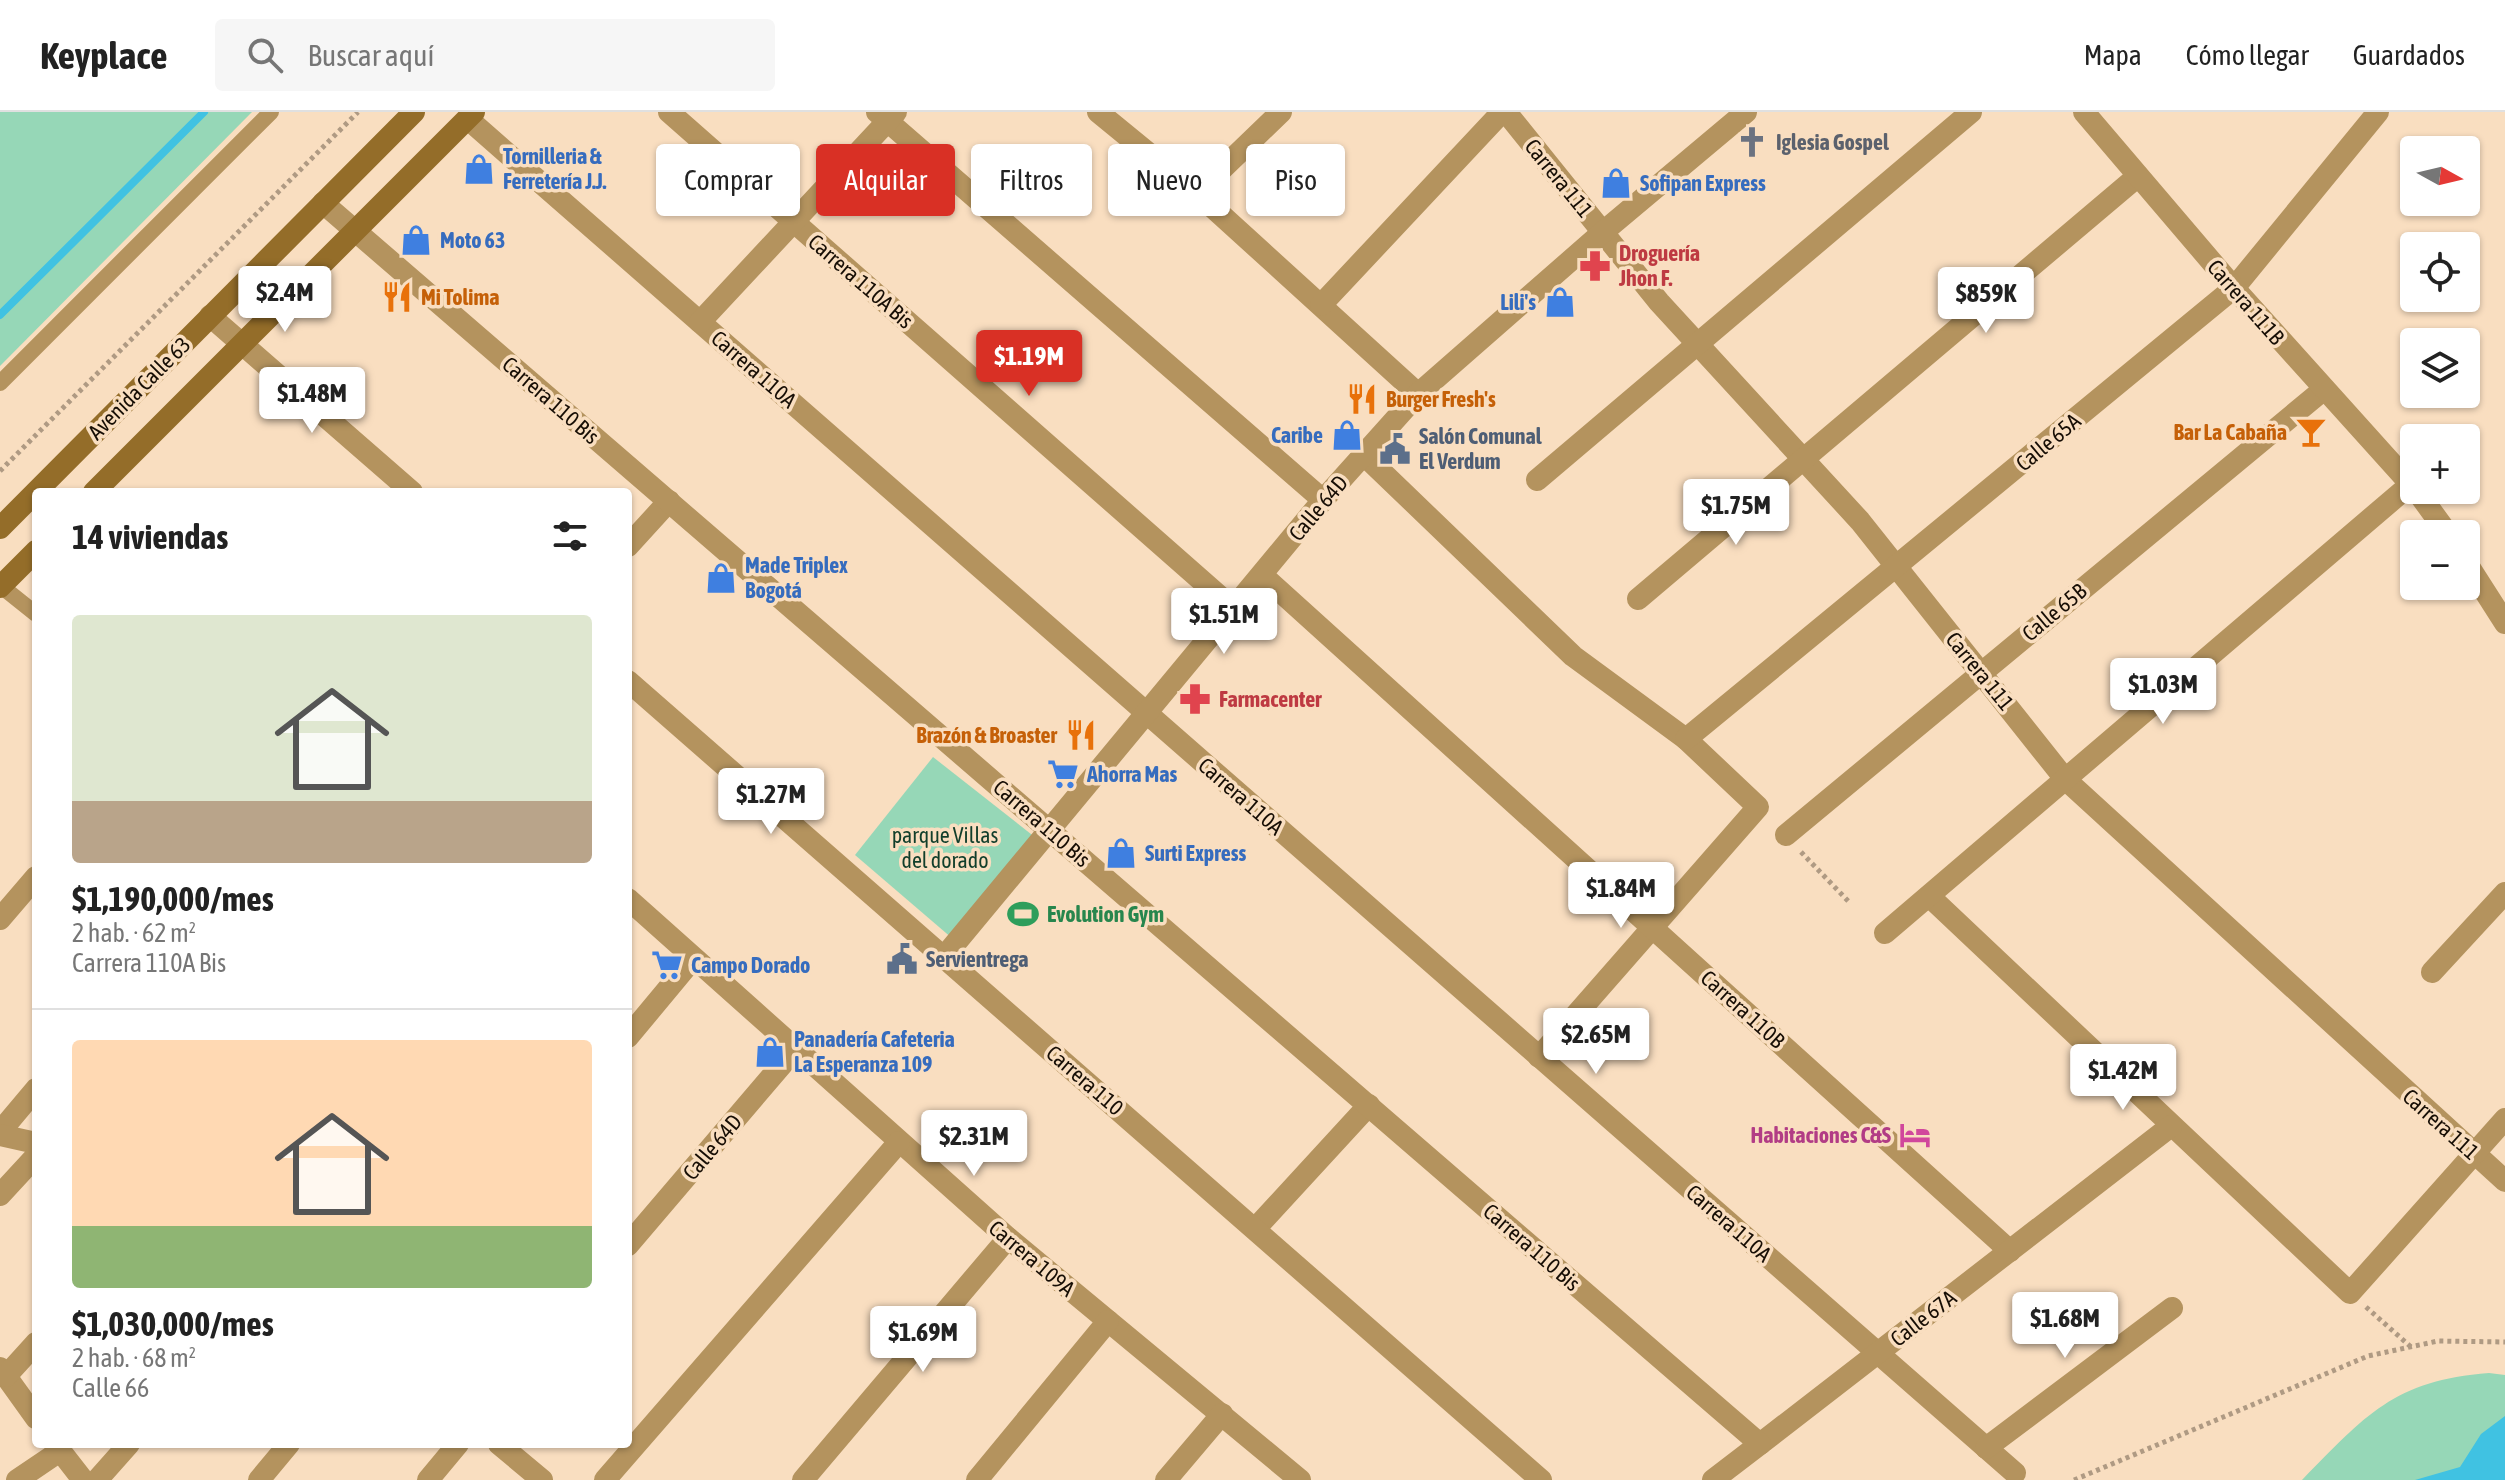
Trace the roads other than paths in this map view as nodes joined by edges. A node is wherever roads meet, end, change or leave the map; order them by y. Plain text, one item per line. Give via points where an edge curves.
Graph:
1 (271, 112) edge
2 (414, 112) edge
3 (669, 112) edge
4 (1098, 112) edge
5 (1281, 112) edge
6 (1504, 112) edge
7 (1746, 112) edge
8 (1971, 112) edge
9 (2084, 112) edge
10 (2378, 112) edge
11 (471, 115) edge
12 (887, 115) edge
13 (1137, 144) edge
14 (1230, 161) edge
15 (2138, 176) junction
16 (323, 203) junction
17 (1222, 216) edge
18 (793, 222) junction
19 (355, 232) junction
20 (1603, 232) junction
21 (2234, 288) junction
22 (1321, 305) junction
23 (210, 316) junction
24 (700, 322) junction
25 (1696, 342) junction
26 (242, 344) junction
27 (0, 383) edge
28 (2323, 390) junction
29 (1418, 394) junction
30 (1363, 454) junction
31 (1804, 460) junction
32 (2400, 472) edge
33 (1537, 480) dead end
34 (40, 488) edge
35 (105, 488) edge
36 (407, 488) edge
37 (32, 496) edge
38 (2400, 499) edge
39 (1323, 500) junction
40 (669, 501) junction
41 (0, 528) edge
42 (632, 542) edge
43 (32, 555) edge
44 (1897, 567) junction
45 (1262, 575) junction
46 (2480, 584) edge
47 (0, 586) edge
48 (1638, 599) dead end
49 (1234, 609) junction
50 (32, 611) edge
51 (2505, 623) edge
52 (1981, 673) junction
53 (632, 684) edge
54 (1146, 714) junction
55 (1686, 739) junction
56 (2065, 779) junction
57 (1050, 830) junction
58 (1786, 835) dead end
59 (32, 882) edge
60 (2505, 893) edge
61 (1929, 896) junction
62 (632, 903) edge
63 (0, 919) edge
64 (1653, 928) junction
65 (1885, 933) dead end
66 (944, 957) junction
67 (692, 960) junction
68 (2432, 972) dead end
69 (632, 1032) edge
70 (796, 1048) junction
71 (1539, 1057) junction
72 (32, 1094) edge
73 (1369, 1105) junction
74 (2505, 1119) edge
75 (2171, 1126) junction
76 (0, 1133) edge
77 (32, 1142) edge
78 (899, 1142) junction
79 (2474, 1154) junction
80 (32, 1160) edge
81 (2505, 1181) edge
82 (0, 1195) edge
83 (1255, 1229) junction
84 (1008, 1238) junction
85 (632, 1240) edge
86 (2010, 1251) junction
87 (2172, 1308) dead end
88 (1108, 1321) junction
89 (32, 1347) edge
90 (1878, 1353) junction
91 (3, 1372) edge
92 (32, 1412) edge
93 (1222, 1414) junction
94 (1760, 1444) junction
95 (57, 1448) edge
96 (125, 1448) edge
97 (286, 1448) edge
98 (455, 1448) edge
99 (504, 1448) edge
100 (1986, 1448) junction
101 (2015, 1473) dead end
102 (17, 1480) edge
103 (83, 1480) edge
104 (97, 1480) edge
105 (259, 1480) edge
106 (428, 1480) edge
107 (542, 1480) edge
108 (605, 1480) edge
109 (803, 1480) edge
110 (977, 1480) edge
111 (1166, 1480) edge
112 (1300, 1480) edge
113 (1541, 1480) edge
114 (1713, 1480) edge

1 - 27 lane
2 - 16 main road, Avenida Calle 63
3 - 18 street, Carrera 110A Bis
4 - 13 street
5 - 14 street
6 - 20 street, Carrera 111
6 - 22 street
7 - 20 street, Calle 64D
8 - 25 street
9 - 15 street, Carrera 111B
10 - 21 street, Calle 65A
11 - 19 main road, Avenida Calle 63
11 - 24 street, Carrera 110A
12 - 18 street
12 - 39 street
15 - 21 street, Carrera 111B
15 - 31 street
16 - 19 street, Carrera 110 Bis
16 - 23 main road, Avenida Calle 63
17 - 22 street
18 - 24 street
18 - 49 street, Carrera 110A Bis
19 - 26 main road, Avenida Calle 63
19 - 40 street, Carrera 110 Bis
20 - 25 street, Carrera 111
20 - 29 street, Calle 64D
21 - 28 street, Carrera 111B
21 - 44 street, Calle 65A
22 - 29 street
23 - 26 street
23 - 34 main road, Avenida Calle 63
24 - 54 street, Carrera 110A
25 - 31 street, Carrera 111
25 - 33 street
26 - 35 main road, Avenida Calle 63
26 - 36 street
28 - 32 street, Carrera 111B
28 - 52 street, Calle 65B
29 - 30 street, Calle 64D
30 - 39 street, Calle 64D
30 - 55 street via 1573,656
31 - 44 street, Carrera 111
31 - 48 street
37 - 41 main road, Avenida Calle 63
38 - 56 street
39 - 45 street, Calle 64D
40 - 42 street
40 - 57 street, Carrera 110 Bis
43 - 47 main road
44 - 52 street, Carrera 111
44 - 55 street, Calle 65A
45 - 49 street, Calle 64D
45 - 64 street, Carrera 110B
46 - 51 street
47 - 50 lane
49 - 54 street, Calle 64D
52 - 56 street, Carrera 111
52 - 58 street, Calle 65B
53 - 66 street, Carrera 110
54 - 57 street, Calle 64D
54 - 71 street, Carrera 110A
55 - 64 street via 1758,807
56 - 61 street
56 - 79 street, Carrera 111
57 - 66 street, Calle 64D
57 - 73 street, Carrera 110 Bis
59 - 63 street
60 - 68 street
61 - 65 street
61 - 75 street
62 - 67 street, Carrera 109A
64 - 71 street
64 - 86 street, Carrera 110B
66 - 83 street, Carrera 110
67 - 69 street
67 - 70 street, Carrera 109A
70 - 78 street, Carrera 109A
70 - 85 street, Calle 64D
71 - 90 street, Carrera 110A
72 - 76 street
73 - 83 street
73 - 94 street, Carrera 110 Bis
74 - 79 street
75 - 79 street via 2350,1293
75 - 86 street, Calle 67A
76 - 77 street
78 - 84 street, Carrera 109A
78 - 108 street
79 - 81 street, Carrera 111
80 - 82 street
83 - 113 street, Carrera 110
84 - 88 street, Carrera 109A
84 - 109 street
86 - 90 street, Calle 67A
87 - 100 street
88 - 93 street, Carrera 109A
88 - 110 street
89 - 91 street
90 - 94 street, Calle 67A
90 - 100 street, Carrera 110A
91 - 92 street
93 - 111 street
93 - 112 street, Carrera 109A
94 - 114 street, Calle 67A
95 - 102 street
95 - 103 street
96 - 104 street
97 - 105 street
98 - 106 street
99 - 107 street
100 - 101 street, Carrera 110A

